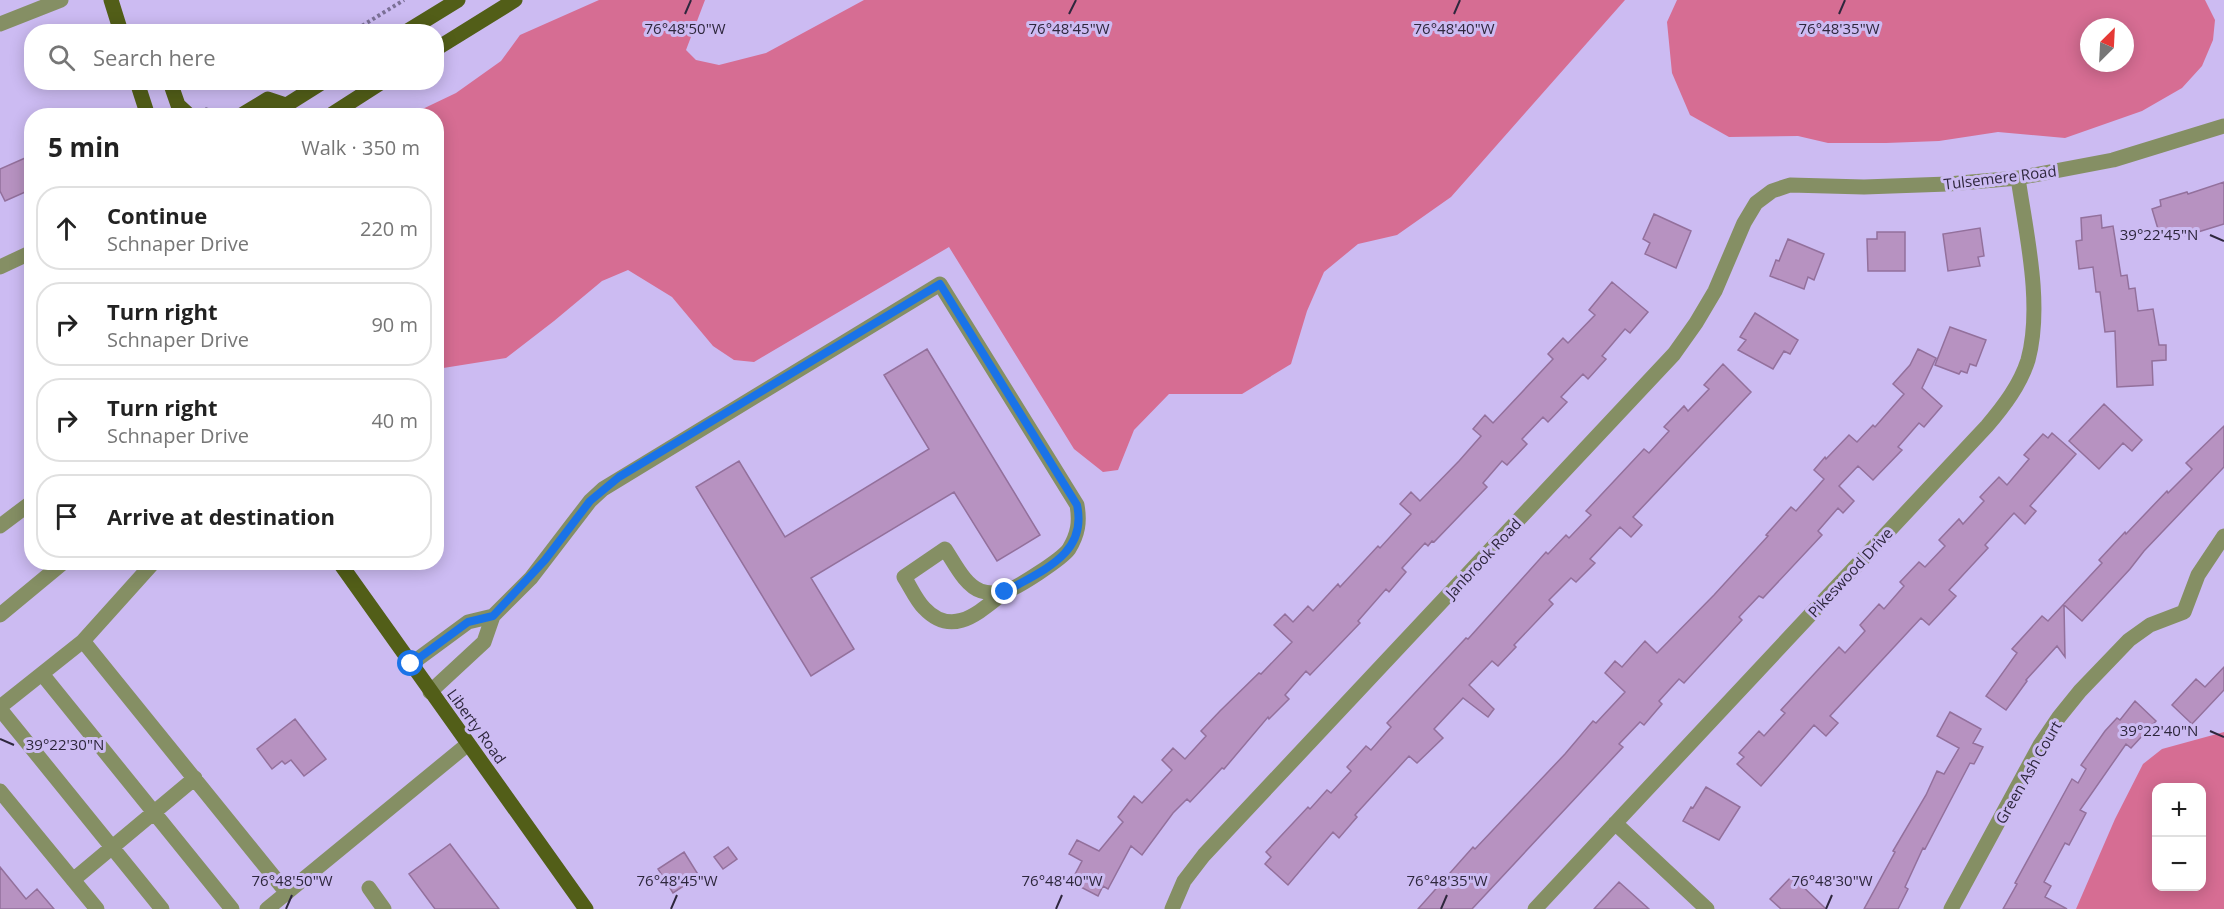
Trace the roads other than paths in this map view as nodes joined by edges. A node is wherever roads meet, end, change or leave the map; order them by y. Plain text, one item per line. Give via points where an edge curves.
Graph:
1 (61, 0) edge
2 (111, 0) edge
3 (458, 0) edge
4 (515, 0) edge
5 (0, 24) edge
6 (118, 24) edge
7 (419, 24) edge
8 (444, 44) edge
9 (140, 90) edge
10 (173, 90) edge
11 (310, 90) edge
12 (370, 90) edge
13 (286, 105) junction
14 (145, 108) edge
15 (181, 108) edge
16 (253, 108) edge
17 (281, 108) edge
18 (341, 108) edge
19 (2224, 126) edge
20 (2018, 178) junction
21 (1772, 191) joint
22 (24, 256) edge
23 (0, 267) edge
24 (24, 508) edge
25 (0, 525) edge
26 (2224, 536) edge
27 (54, 570) edge
28 (147, 570) edge
29 (345, 570) edge
30 (1005, 592) junction
31 (0, 615) edge
32 (493, 616) junction
33 (83, 641) junction
34 (411, 664) junction
35 (42, 674) junction
36 (430, 692) junction
37 (0, 708) edge
38 (468, 744) junction
39 (195, 778) junction
40 (0, 790) edge
41 (154, 812) junction
42 (1615, 823) junction
43 (112, 847) junction
44 (73, 880) junction
45 (369, 888) dead end
46 (287, 893) junction
47 (97, 909) edge
48 (162, 909) edge
49 (232, 909) edge
50 (267, 909) edge
51 (384, 909) edge
52 (586, 909) edge
53 (1172, 909) edge
54 (1535, 909) edge
55 (1707, 909) edge
56 (1951, 909) edge

1 - 5 street
2 - 6 main road
3 - 7 main road
4 - 8 main road
9 - 14 main road
10 - 15 main road
11 - 13 main road
12 - 18 main road
13 - 16 main road via 268,99
13 - 17 main road
19 - 20 street, Tulsemere Road via 2113,160
20 - 21 street, Tulsemere Road via 1864,187 1790,185
20 - 42 street, Pikeswood Drive via 2033,290 2033,324 2027,361 2005,404
21 - 53 street, Janbrook Road via 1756,203 1715,291 1674,354 1204,855 1184,881
22 - 23 street
24 - 25 street
26 - 56 street, Green Ash Court via 2198,575 2184,612 2150,625 2129,640 2059,717
27 - 31 street
28 - 33 street
29 - 34 main road, Liberty Road
30 - 30 street via 980,591 971,586 945,549 904,576 924,609 950,622 973,617
30 - 32 street via 1068,551 1080,521 1077,505 940,284 619,477 590,501 531,578
32 - 34 street via 468,622
32 - 36 street via 484,642
33 - 35 street
33 - 39 street
34 - 36 main road, Liberty Road
35 - 37 street
35 - 41 street
36 - 38 main road, Liberty Road
37 - 43 street
38 - 46 street
38 - 52 main road, Liberty Road
39 - 41 street
39 - 46 street
40 - 44 street
41 - 43 street
41 - 49 street
42 - 54 street, Pikeswood Drive
42 - 55 street
43 - 44 street
43 - 48 street
44 - 47 street
45 - 51 street
46 - 50 street

